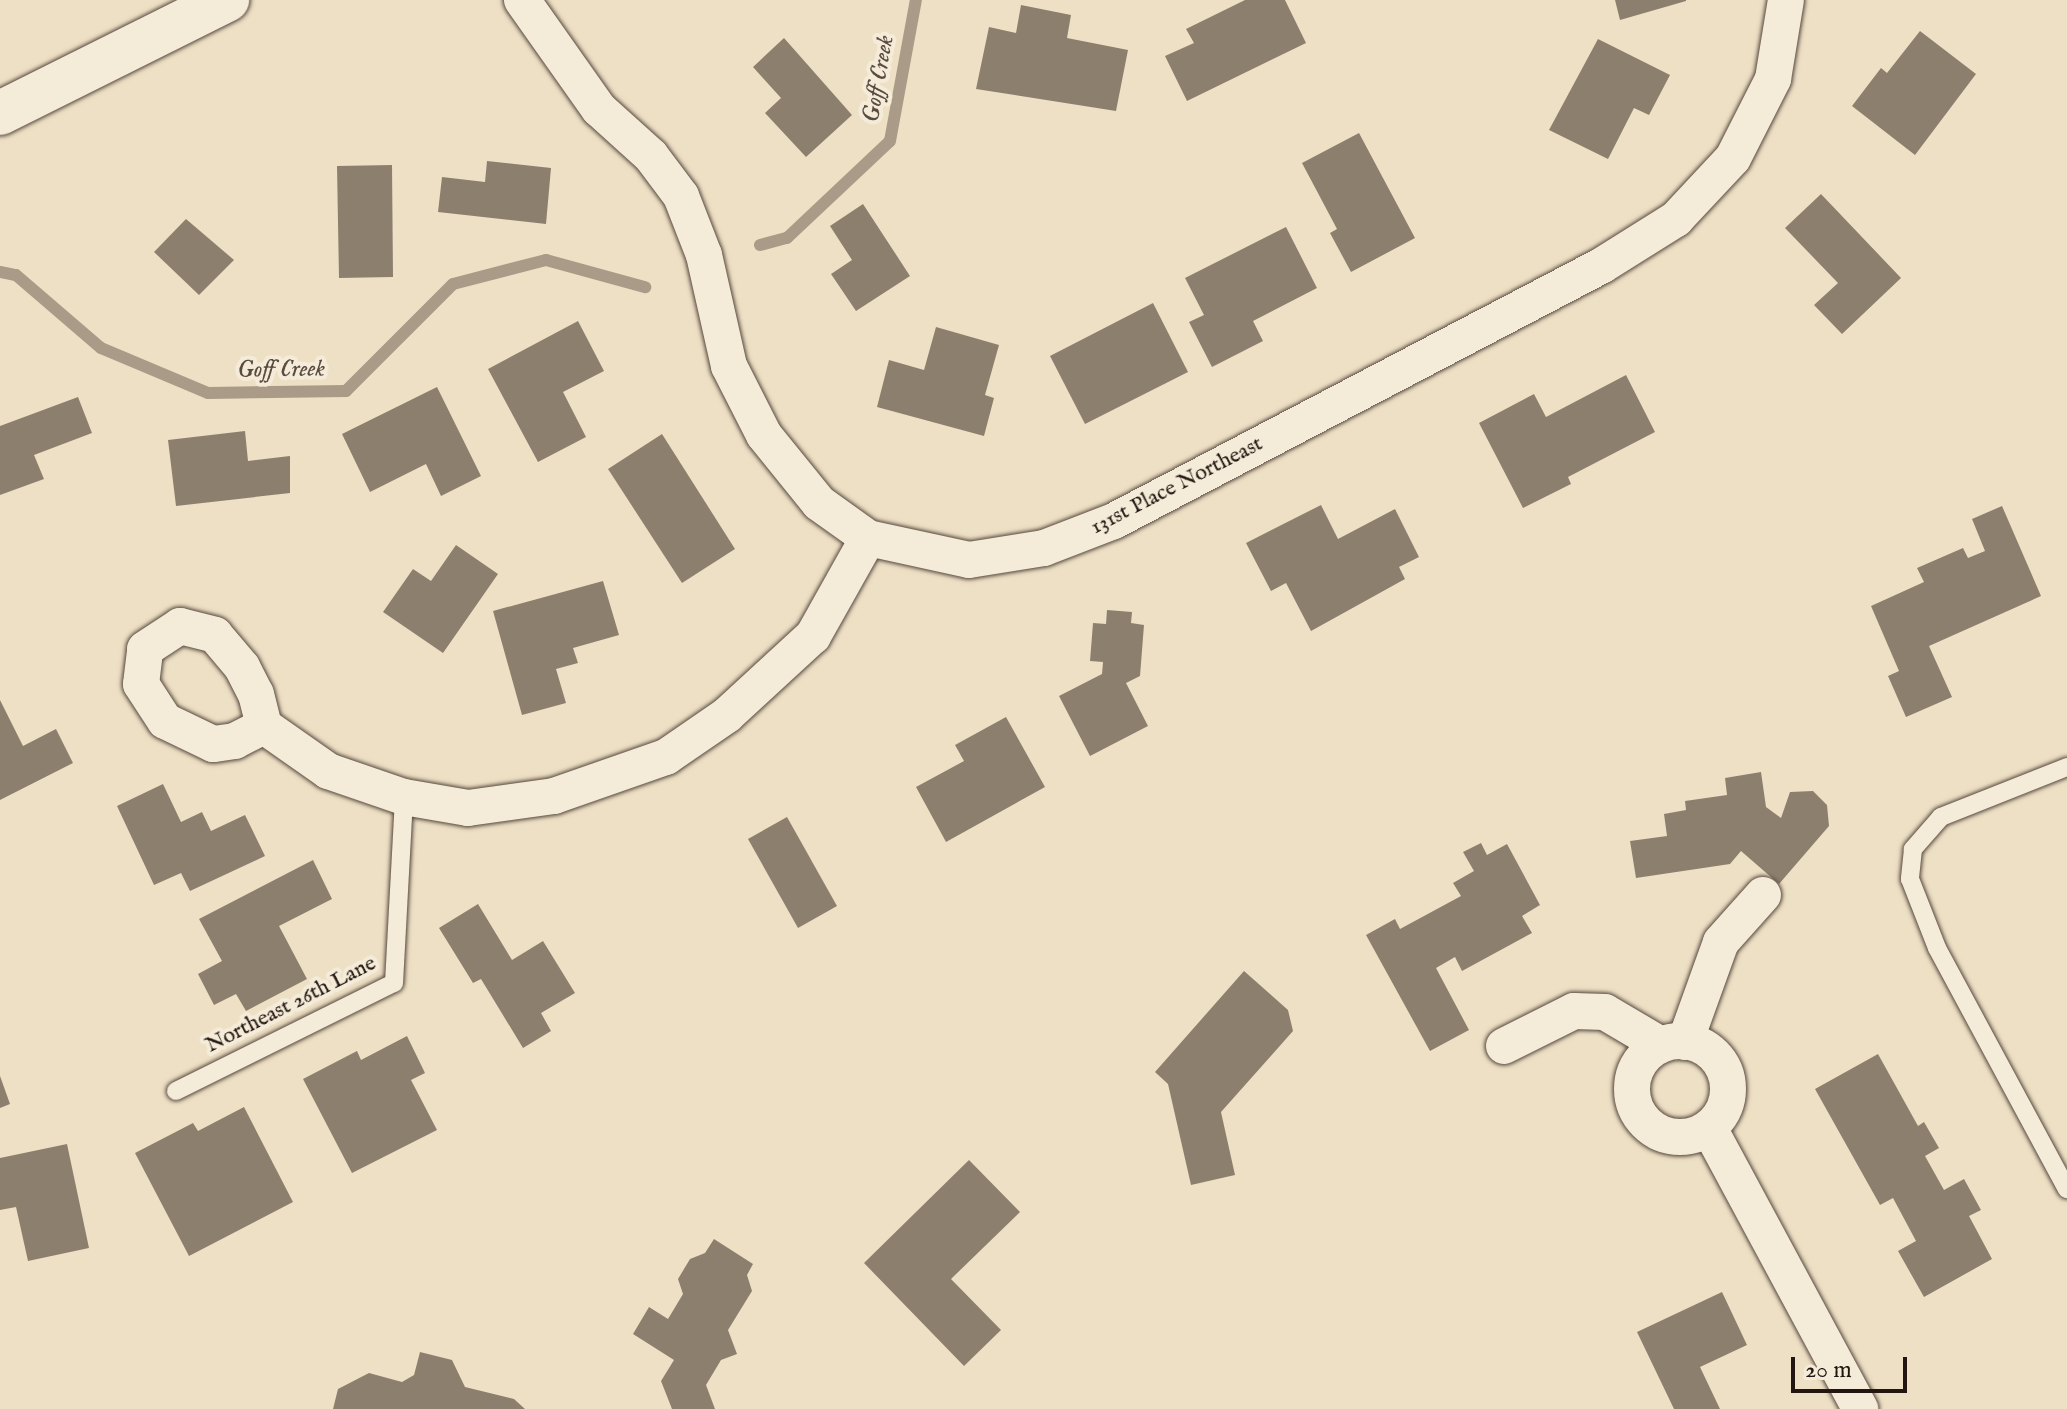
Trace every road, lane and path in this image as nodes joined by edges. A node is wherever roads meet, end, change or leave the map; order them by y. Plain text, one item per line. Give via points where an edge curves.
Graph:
1 (227, 0) edge
2 (522, 0) edge
3 (1786, 0) edge
4 (0, 113) edge
5 (868, 538) junction
6 (264, 726) dead end
7 (2067, 767) edge
8 (404, 797) junction
9 (1763, 895) dead end
10 (1673, 1043) junction
11 (1504, 1046) dead end
12 (176, 1091) dead end
13 (1709, 1128) junction
14 (2067, 1189) edge
15 (1860, 1409) edge

1 - 4 street
2 - 5 street via 599,109 651,156 681,196 704,255 729,366 764,435 819,503
3 - 5 street, 131st Place Northeast via 1773,79 1733,158 1676,219 1601,266 1114,521 1044,548 969,560
5 - 8 street via 813,636 727,715 666,757 554,796 468,808
6 - 8 street via 328,771
7 - 14 lane via 1941,817 1913,849 1910,879 1937,948
8 - 12 lane, Northeast 26th Lane via 394,983
9 - 10 street via 1721,942
10 - 11 street via 1605,1012 1574,1011
10 - 13 street via 1706,1049 1725,1072 1726,1103
10 - 13 street via 1637,1067 1632,1098 1638,1114 1663,1135 1695,1136
13 - 15 street

